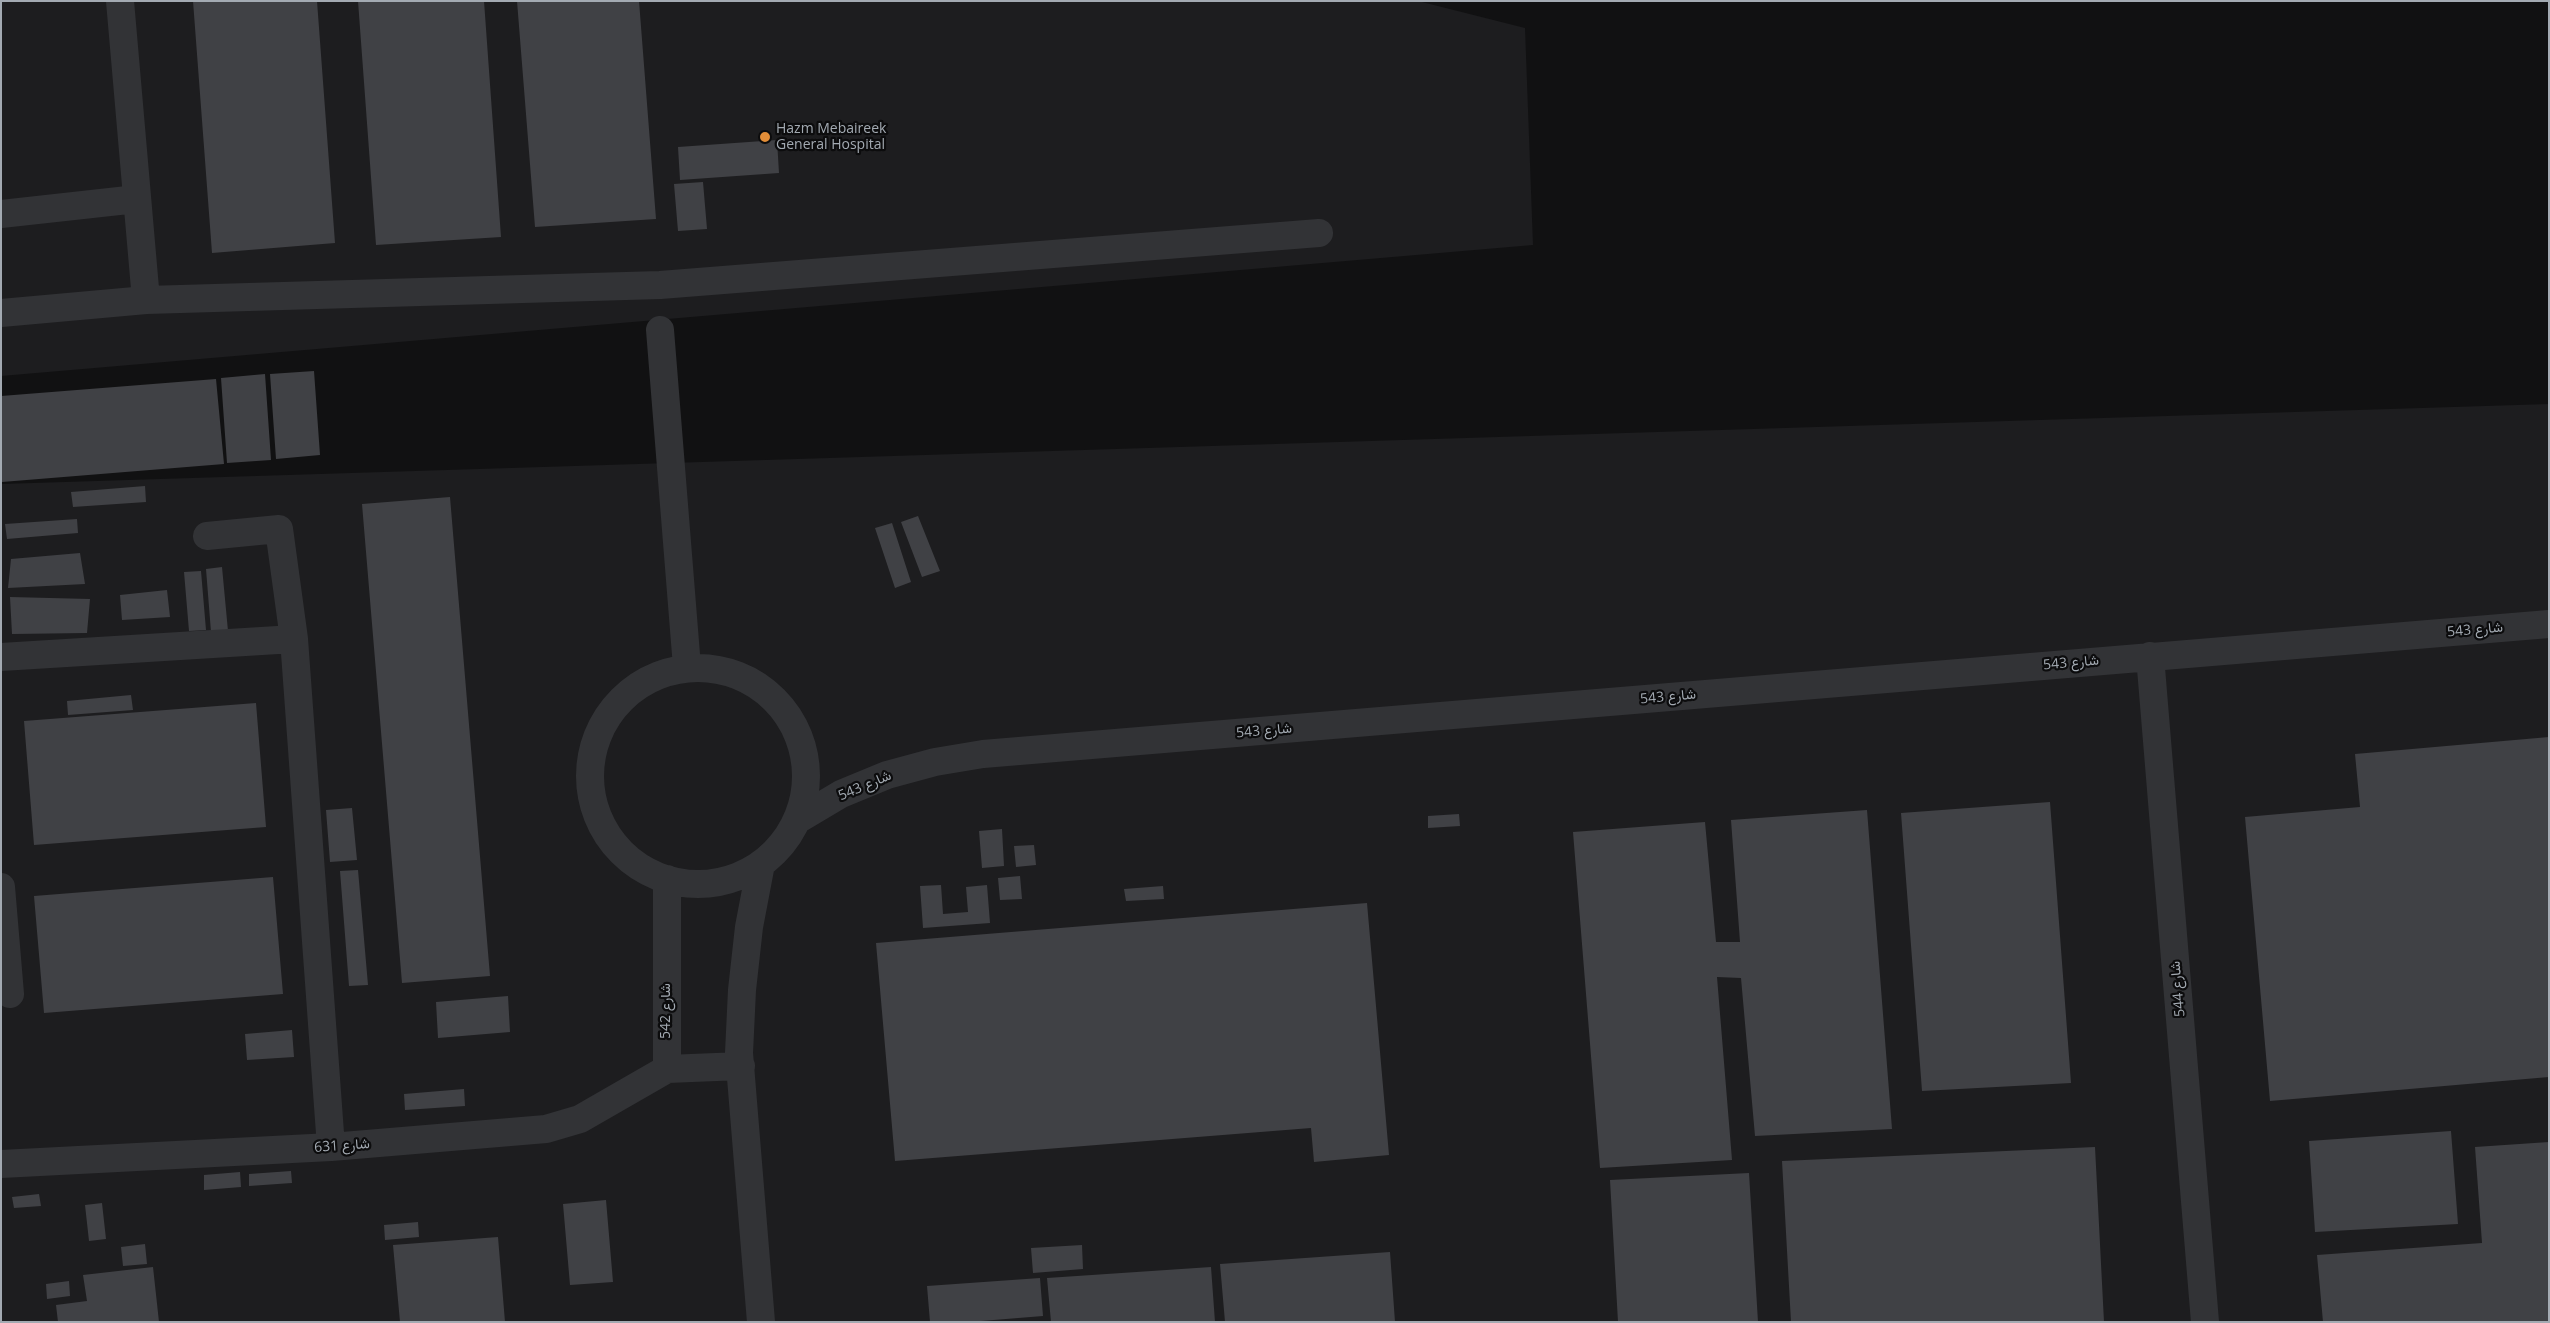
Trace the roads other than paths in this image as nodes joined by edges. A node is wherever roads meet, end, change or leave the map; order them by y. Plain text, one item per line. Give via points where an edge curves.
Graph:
1 (120, 1) edge
2 (137, 199) junction
3 (1, 214) edge
4 (1319, 233) dead end
5 (146, 300) junction
6 (1, 313) edge
7 (660, 330) dead end
8 (207, 536) dead end
9 (2549, 624) edge
10 (294, 638) junction
11 (2150, 656) junction
12 (1, 657) edge
13 (687, 667) junction
14 (799, 819) junction
15 (761, 864) junction
16 (667, 879) junction
17 (1, 888) edge
18 (10, 994) dead end
19 (741, 1066) junction
20 (667, 1069) junction
21 (331, 1147) junction
22 (1, 1164) edge
23 (761, 1322) edge
24 (2205, 1322) edge

1 - 2 street
2 - 3 street
2 - 5 street
4 - 5 street via 660,285
5 - 6 street
7 - 13 street
8 - 10 street via 279,528
9 - 11 street, شارع 543
10 - 12 street
10 - 21 street
11 - 14 street, شارع 543 via 983,754 887,775 842,794
11 - 24 street, شارع 544
13 - 14 street via 719,669 750,680 776,699 794,725 805,755 807,788
13 - 16 street via 656,675 629,691 608,714 594,742 589,773 593,805 606,833 626,857
14 - 15 street via 783,844
15 - 16 street via 727,881 690,884
15 - 19 street via 742,990
16 - 20 street, شارع 542
17 - 18 street
19 - 20 street
19 - 23 street
20 - 21 street, شارع 631 via 580,1119 546,1129
21 - 22 street, شارع 631

